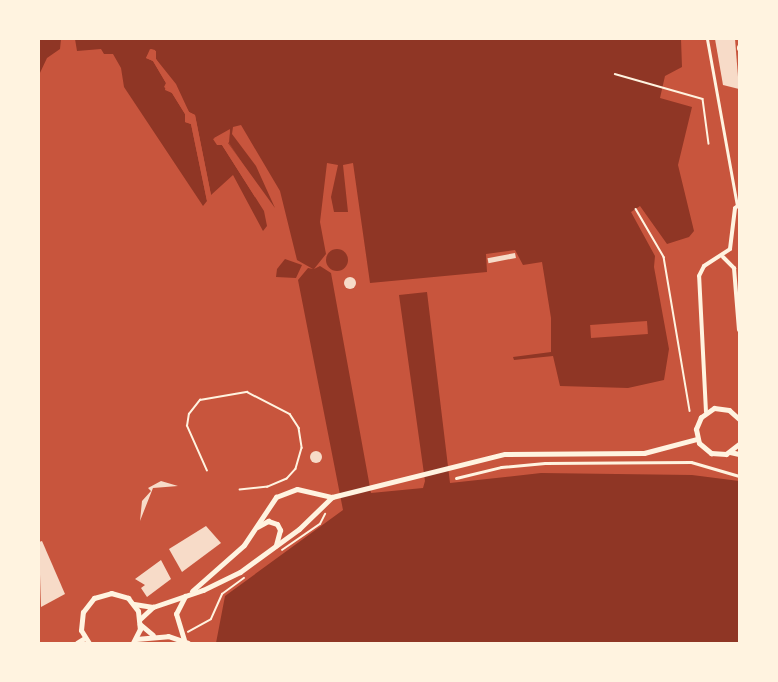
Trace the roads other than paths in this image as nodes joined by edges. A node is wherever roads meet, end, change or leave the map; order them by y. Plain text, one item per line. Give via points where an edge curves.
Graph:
1 (707, 39) edge
2 (615, 74) dead end
3 (709, 144) dead end
4 (738, 205) edge
5 (636, 209) dead end
6 (722, 257) junction
7 (739, 330) edge
8 (690, 411) dead end
9 (706, 412) junction
10 (739, 419) edge
11 (697, 439) junction
12 (739, 444) edge
13 (730, 452) junction
14 (739, 454) edge
15 (207, 471) dead end
16 (739, 476) edge
17 (456, 478) dead end
18 (240, 490) dead end
19 (332, 497) junction
20 (255, 529) junction
21 (275, 546) junction
22 (189, 592) junction
23 (134, 604) junction
24 (153, 607) junction
25 (140, 622) junction
26 (153, 634) junction
27 (87, 640) edge
28 (134, 641) edge
29 (186, 641) edge
30 (77, 643) edge

1 - 4 street
2 - 3 lane via 703,99
4 - 6 street via 730,249
5 - 8 lane via 664,257
6 - 7 street via 734,268
6 - 9 street via 704,266 698,282
9 - 10 main road via 723,408
9 - 11 main road via 697,424
11 - 13 main road via 711,453
11 - 19 main road via 644,453 521,452
12 - 13 main road
13 - 14 main road
15 - 18 lane via 187,426 192,409 200,400 247,392 290,414 299,428 302,448 296,469 287,479 268,487
16 - 17 street via 691,462 545,463 501,466
19 - 20 main road via 297,489 276,497
19 - 21 main road
20 - 21 main road via 266,522 277,524 280,530
20 - 22 main road via 234,557
21 - 22 main road via 225,580
22 - 24 main road
22 - 29 street via 176,614
23 - 24 main road
23 - 25 main road
23 - 27 main road via 120,594 94,598 81,621
24 - 25 main road
25 - 26 street
25 - 28 main road
26 - 28 street
26 - 29 street
27 - 30 street

